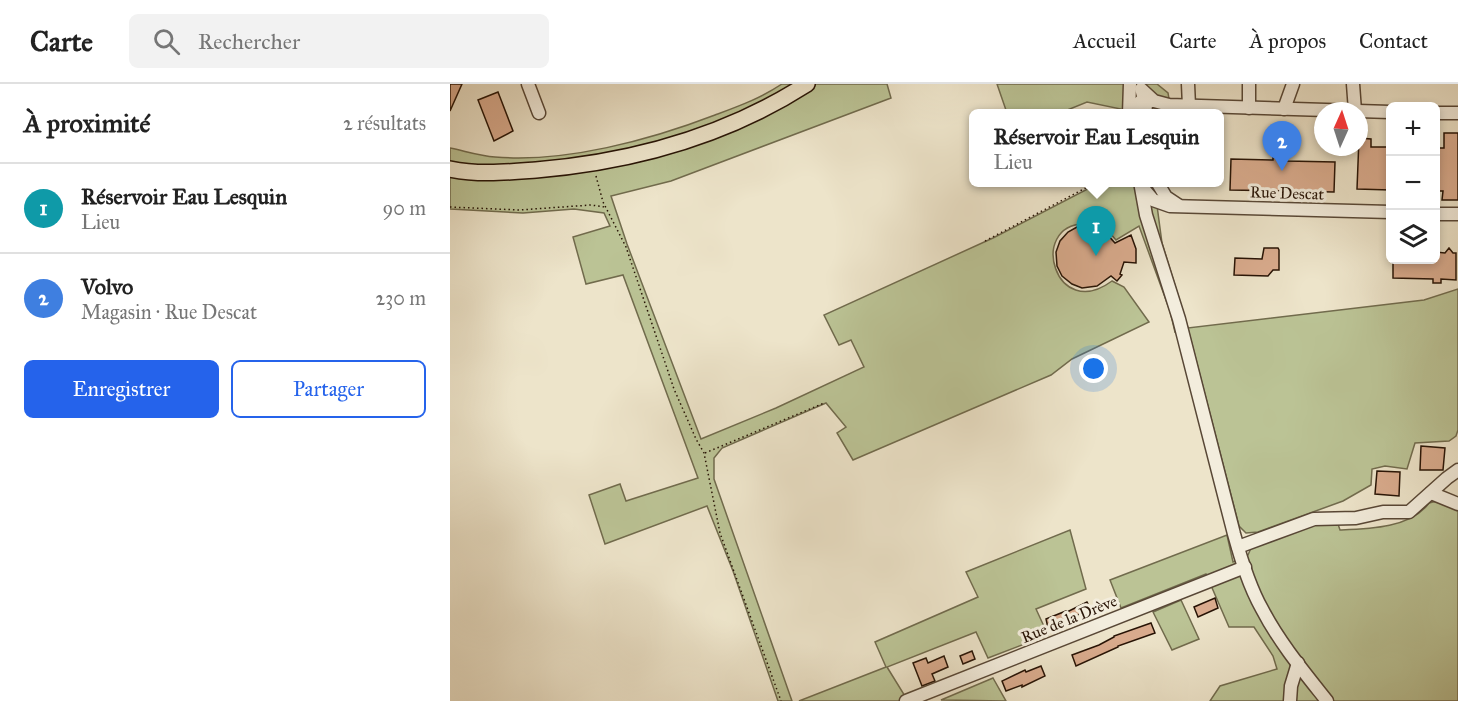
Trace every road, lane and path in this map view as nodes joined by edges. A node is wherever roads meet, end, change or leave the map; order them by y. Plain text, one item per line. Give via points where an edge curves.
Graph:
1 (528, 84) edge
2 (807, 84) edge
3 (1188, 84) edge
4 (1249, 84) edge
5 (1293, 84) edge
6 (1353, 84) edge
7 (1142, 92) edge
8 (1354, 102) edge
9 (1195, 106) junction
10 (1249, 108) junction
11 (1131, 109) edge
12 (1132, 109) edge
13 (1144, 109) edge
14 (1185, 109) edge
15 (1284, 109) junction
16 (1314, 110) edge
17 (1368, 111) edge
18 (1386, 112) edge
19 (539, 113) dead end
20 (1440, 113) edge
21 (1458, 113) edge
22 (450, 160) edge
23 (592, 163) junction
24 (450, 170) edge
25 (540, 170) junction
26 (1090, 187) edge
27 (1145, 187) edge
28 (1146, 187) edge
29 (1160, 187) edge
30 (1154, 200) junction
31 (450, 207) edge
32 (606, 207) junction
33 (1183, 207) junction
34 (1386, 212) edge
35 (1440, 214) edge
36 (1458, 214) edge
37 (1151, 223) junction
38 (985, 240) dead end
39 (824, 403) dead end
40 (704, 453) junction
41 (1458, 470) edge
42 (1431, 493) junction
43 (1458, 504) edge
44 (1238, 546) junction
45 (1245, 567) junction
46 (1298, 663) junction
47 (781, 701) edge
48 (906, 701) edge
49 (1290, 701) edge
50 (1327, 701) edge

1 - 19 street
2 - 23 main road via 752,114 693,138
3 - 9 street
4 - 10 street
5 - 15 street
6 - 8 street
7 - 9 street via 1168,105
7 - 11 street
7 - 12 street
7 - 13 street
9 - 10 street
9 - 14 street
10 - 15 street
15 - 16 street
17 - 18 street
20 - 21 street
22 - 25 main road
23 - 25 main road
23 - 32 path
24 - 25 main road
26 - 38 path
27 - 37 street
28 - 30 street
29 - 33 street via 1166,197
30 - 33 street, Rue Descat
30 - 37 street
31 - 32 path
32 - 40 path via 626,247 674,389
33 - 34 street, Rue Descat
35 - 36 street
37 - 44 street
39 - 40 path
40 - 47 path via 720,533
41 - 42 street
42 - 43 street
42 - 44 street via 1406,513 1314,519
44 - 45 street
45 - 46 street via 1263,612
45 - 48 street, Rue de la Drève
46 - 49 street
46 - 50 street

